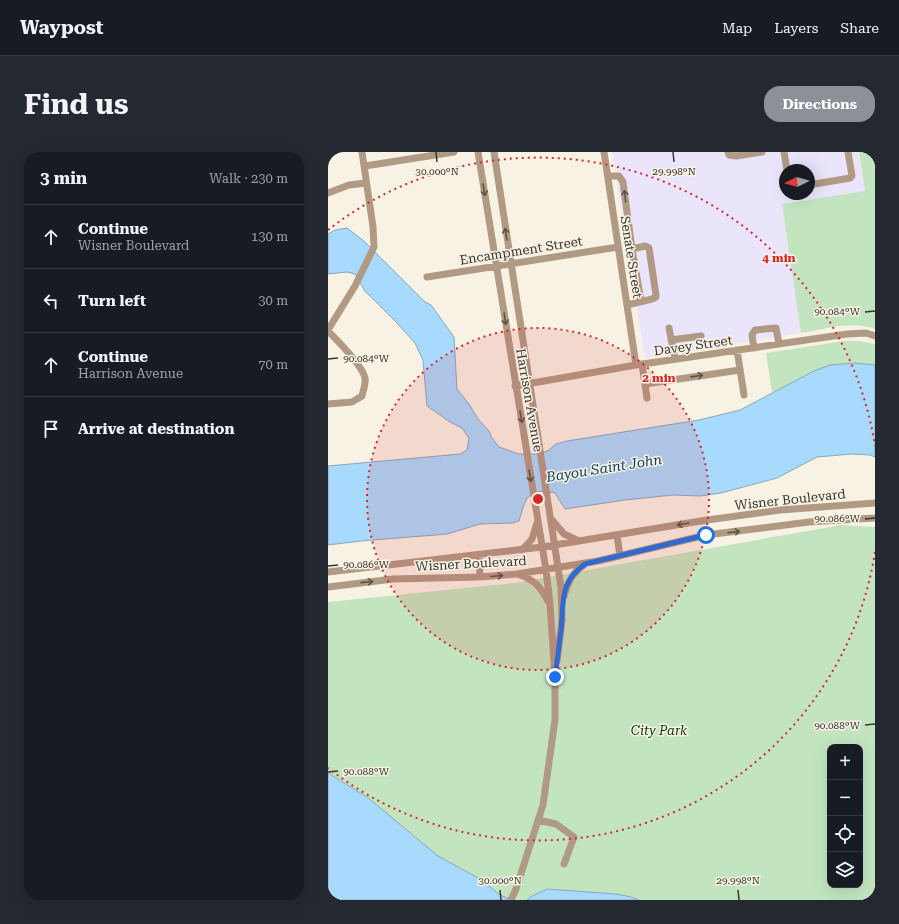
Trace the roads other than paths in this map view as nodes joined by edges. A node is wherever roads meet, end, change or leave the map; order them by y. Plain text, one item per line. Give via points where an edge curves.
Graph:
1 (362, 152) edge
2 (454, 152) edge
3 (478, 152) edge
4 (494, 152) edge
5 (604, 152) edge
6 (728, 152) edge
7 (762, 152) edge
8 (784, 152) edge
9 (848, 152) edge
10 (786, 164) edge
11 (365, 166) junction
12 (608, 176) junction
13 (366, 183) junction
14 (815, 184) edge
15 (328, 193) edge
16 (618, 247) junction
17 (632, 249) junction
18 (511, 264) junction
19 (497, 267) junction
20 (427, 277) dead end
21 (641, 302) junction
22 (627, 304) junction
23 (669, 328) dead end
24 (328, 331) edge
25 (702, 336) dead end
26 (875, 336) edge
27 (671, 340) junction
28 (779, 344) junction
29 (754, 348) junction
30 (737, 350) junction
31 (674, 360) junction
32 (639, 365) junction
33 (740, 370) junction
34 (530, 383) junction
35 (645, 384) junction
36 (515, 386) junction
37 (744, 396) dead end
38 (647, 398) dead end
39 (328, 404) edge
40 (874, 501) edge
41 (808, 508) junction
42 (875, 518) edge
43 (551, 520) junction
44 (538, 521) junction
45 (809, 522) junction
46 (617, 536) junction
47 (582, 542) junction
48 (555, 545) junction
49 (542, 547) junction
50 (522, 550) junction
51 (479, 555) junction
52 (620, 556) junction
53 (585, 564) junction
54 (559, 568) junction
55 (546, 570) junction
56 (328, 572) edge
57 (517, 574) junction
58 (480, 577) junction
59 (328, 586) edge
60 (562, 600) junction
61 (550, 604) junction
62 (555, 677) junction
63 (538, 820) junction
64 (564, 864) dead end
65 (511, 900) edge

1 - 11 street
2 - 11 street
3 -> 19 street, Harrison Avenue
18 -> 4 street, Harrison Avenue
5 - 12 street, Senate Street
6 - 7 street via 729,155 736,156
8 - 10 street
9 - 14 street via 852,176 850,178
11 - 13 street
12 - 16 street, Senate Street
17 -> 12 street via 623,182 618,176
13 - 15 street via 349,185
13 - 24 street via 374,247 355,286
16 - 18 street, Encampment Street
16 - 22 street, Senate Street
17 - 21 street
17 - 21 street via 647,246 650,250 656,295
18 - 19 street, Encampment Street
18 - 34 street, Harrison Avenue
19 - 20 street, Encampment Street
19 -> 36 street, Harrison Avenue
21 - 22 street
22 - 32 street, Senate Street
23 - 27 street
24 - 39 street via 353,357 365,377 362,396 352,402
25 - 27 street
26 - 28 street, Davey Street via 858,333
27 - 31 street
28 - 29 street, Davey Street
28 - 29 street via 776,328 755,330
29 - 30 street, Davey Street
30 - 31 street, Davey Street
30 - 33 street
31 - 32 street, Davey Street
32 - 34 street, Davey Street
32 - 35 street, Senate Street
35 -> 33 street
33 - 37 street
34 - 36 street, Davey Street
34 - 43 street, Harrison Avenue
35 - 38 street, Senate Street
36 -> 44 street, Harrison Avenue
40 - 41 street, Wisner Boulevard
41 - 45 street
41 -> 46 street, Wisner Boulevard via 707,520
42 - 45 street, Wisner Boulevard
43 - 47 street via 558,530
43 - 48 street, Harrison Avenue
44 - 49 street, Harrison Avenue
44 - 50 street via 532,538
52 -> 45 street, Wisner Boulevard via 706,535
46 - 47 street, Wisner Boulevard
46 - 52 street
47 - 48 street, Wisner Boulevard
48 - 49 street, Wisner Boulevard
48 - 54 street, Harrison Avenue
49 - 50 street, Wisner Boulevard
49 - 55 street, Harrison Avenue
50 - 51 street, Wisner Boulevard
51 - 56 street, Wisner Boulevard
51 - 58 street
52 - 53 street, Wisner Boulevard
53 - 54 street, Wisner Boulevard
53 - 60 street via 575,571
54 - 55 street, Wisner Boulevard
54 - 60 street, Harrison Avenue
55 - 57 street, Wisner Boulevard
55 - 61 street, Harrison Avenue
58 -> 57 street, Wisner Boulevard
57 - 61 street via 528,577 539,585
59 -> 58 street, Wisner Boulevard via 393,579
60 - 62 street, Harrison Avenue
61 - 62 street, Harrison Avenue
62 - 63 street, Harrison Avenue via 555,720 543,805
63 - 64 street via 556,824 574,837
63 - 65 street, Harrison Avenue

